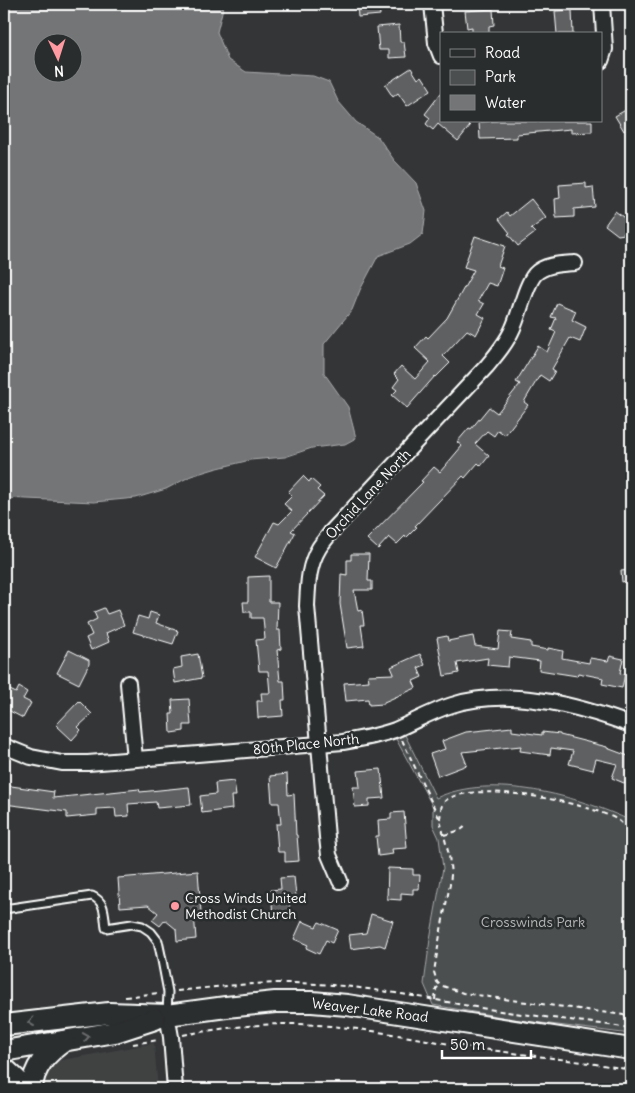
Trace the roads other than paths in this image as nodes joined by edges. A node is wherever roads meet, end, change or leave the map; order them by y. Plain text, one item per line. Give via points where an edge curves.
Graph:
1 (432, 4) edge
2 (602, 4) edge
3 (440, 53) edge
4 (602, 58) edge
5 (575, 263) dead end
6 (128, 683) dead end
7 (631, 725) edge
8 (319, 744) junction
9 (4, 746) edge
10 (135, 759) junction
11 (340, 881) dead end
12 (4, 909) edge
13 (167, 1015) junction
14 (4, 1025) edge
15 (64, 1041) junction
16 (631, 1049) edge
17 (4, 1051) edge
18 (4, 1068) edge
19 (22, 1089) edge
20 (32, 1089) edge
21 (176, 1089) edge

1 - 3 street
2 - 4 street via 605,49
5 - 8 street, Orchid Lane North via 547,266 535,274 513,329 502,347 319,548 311,565 307,606
6 - 10 street
7 - 8 street, 80th Place North via 608,716 538,700 478,699 451,705 374,737
8 - 10 street, 80th Place North
8 - 11 street, Orchid Lane North via 329,855
9 - 10 street, 80th Place North via 31,757 62,763
12 - 13 lane via 92,896 99,898 106,928 132,924 142,926 158,941 168,992
13 -> 14 main road, Weaver Lake Road via 110,1013
15 -> 13 main road, Weaver Lake Road via 115,1032
13 - 16 main road, Weaver Lake Road via 256,1004 331,1003
13 - 21 street
15 - 17 main road, Weaver Lake Road
15 - 20 main road via 48,1053 38,1067
18 - 19 main road

